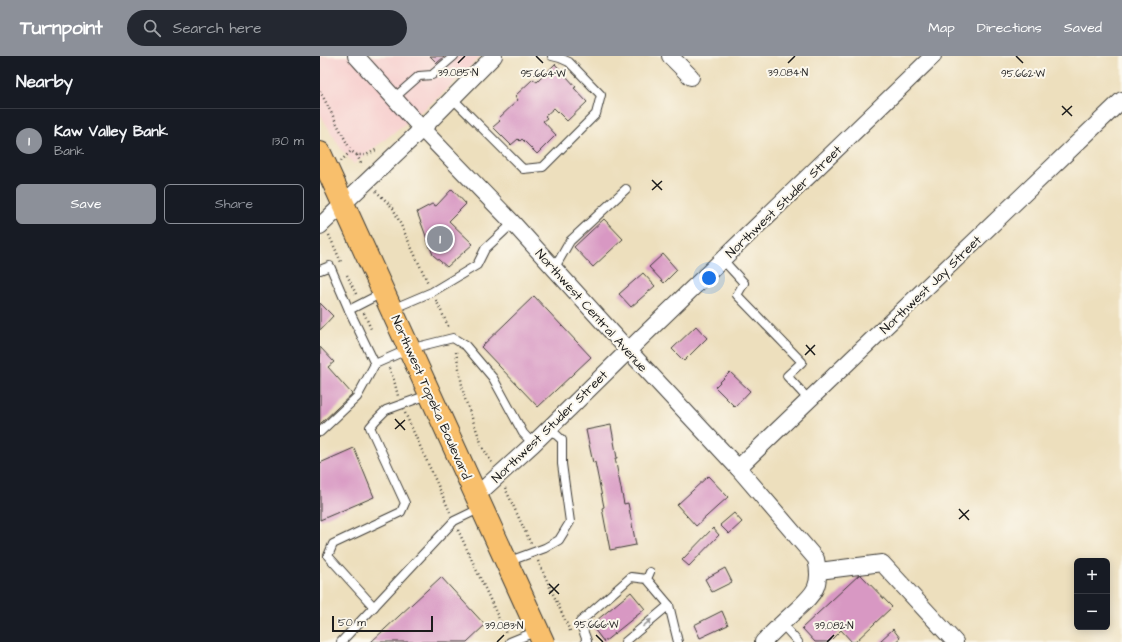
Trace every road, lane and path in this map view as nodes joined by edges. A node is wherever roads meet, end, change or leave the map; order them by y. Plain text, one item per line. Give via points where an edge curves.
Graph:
1 (356, 56) edge
2 (454, 56) edge
3 (552, 56) edge
4 (670, 56) edge
5 (933, 56) edge
6 (490, 58) edge
7 (691, 77) dead end
8 (320, 91) edge
9 (394, 98) junction
10 (452, 98) junction
11 (1122, 100) edge
12 (422, 129) junction
13 (383, 145) dead end
14 (351, 151) junction
15 (320, 153) edge
16 (357, 155) junction
17 (329, 172) junction
18 (369, 180) junction
19 (626, 188) dead end
20 (344, 204) junction
21 (513, 223) junction
22 (322, 224) edge
23 (722, 259) junction
24 (342, 264) dead end
25 (554, 269) junction
26 (320, 270) edge
27 (345, 271) dead end
28 (432, 292) junction
29 (388, 301) junction
30 (360, 304) junction
31 (349, 310) junction
32 (373, 332) dead end
33 (453, 338) junction
34 (409, 349) junction
35 (628, 350) junction
36 (385, 359) junction
37 (375, 364) junction
38 (430, 394) junction
39 (809, 400) junction
40 (402, 404) junction
41 (550, 428) junction
42 (320, 432) edge
43 (533, 444) junction
44 (738, 468) junction
45 (499, 474) junction
46 (479, 502) junction
47 (454, 521) junction
48 (534, 552) junction
49 (506, 562) junction
50 (819, 571) junction
51 (669, 605) junction
52 (374, 607) junction
53 (782, 624) junction
54 (572, 635) dead end
55 (540, 636) edge
56 (508, 638) edge
57 (341, 642) edge
58 (587, 642) edge
59 (625, 642) edge
60 (678, 642) edge
61 (763, 642) edge
62 (798, 642) edge
63 (955, 642) edge

1 - 9 street, Northwest Central Avenue
2 - 9 lane via 432,75 419,76
3 - 10 lane via 569,62 601,95 596,114 543,167 523,169
4 - 7 street
5 - 23 street, Northwest Studer Street
6 - 10 street
8 - 14 path
9 - 12 street, Northwest Central Avenue
10 - 12 street
11 - 39 street, Northwest Jay Street
12 - 18 street
12 - 21 street, Northwest Central Avenue
13 - 16 path via 366,155
14 - 16 path
14 - 17 path
15 - 17 main road, Northwest Topeka Boulevard
16 - 18 path
17 - 20 main road, Northwest Topeka Boulevard
18 - 20 street
18 - 28 path via 377,194 393,208
19 - 25 lane via 570,241
20 - 22 street
20 - 29 main road, Northwest Topeka Boulevard
21 - 25 street, Northwest Central Avenue
21 - 28 lane via 485,249 477,265
22 - 24 path
23 - 35 street, Northwest Studer Street
23 - 39 lane via 744,283 737,295 802,362 787,376
25 - 35 street, Northwest Central Avenue
26 - 31 lane via 330,266
27 - 30 path
28 - 29 lane
28 - 33 path
29 - 30 lane
29 - 34 main road, Northwest Topeka Boulevard
30 - 31 lane
30 - 32 path
31 - 37 lane
33 - 34 lane
33 - 43 lane via 466,346 493,378 523,433
33 - 45 path via 464,396 483,448
34 - 36 lane
34 - 38 main road, Northwest Topeka Boulevard
35 - 41 street, Northwest Studer Street
35 - 44 street, Northwest Central Avenue
36 - 37 lane
36 - 40 path
37 - 42 lane via 357,397
38 - 40 lane
38 - 46 main road, Northwest Topeka Boulevard
39 - 44 street, Northwest Jay Street
40 - 47 path
40 - 52 lane via 386,410 370,427 405,503 400,512 333,544 328,556
41 - 43 street, Northwest Studer Street
41 - 48 lane via 562,440 562,464 570,522 559,540
43 - 45 street, Northwest Studer Street
44 - 50 street, Northwest Central Avenue via 816,559
45 - 46 street, Northwest Studer Street
45 - 48 path
46 - 47 lane
46 - 49 main road, Northwest Topeka Boulevard
47 - 52 lane
47 - 56 path
48 - 49 lane
48 - 54 path
49 - 55 main road, Northwest Topeka Boulevard
50 - 53 street via 814,590 807,601
50 - 63 street via 882,563
51 - 58 lane via 649,575 631,577 580,622
59 -> 51 lane
51 - 60 lane
52 - 57 lane
53 - 61 street
53 - 62 lane
55 - 56 lane

